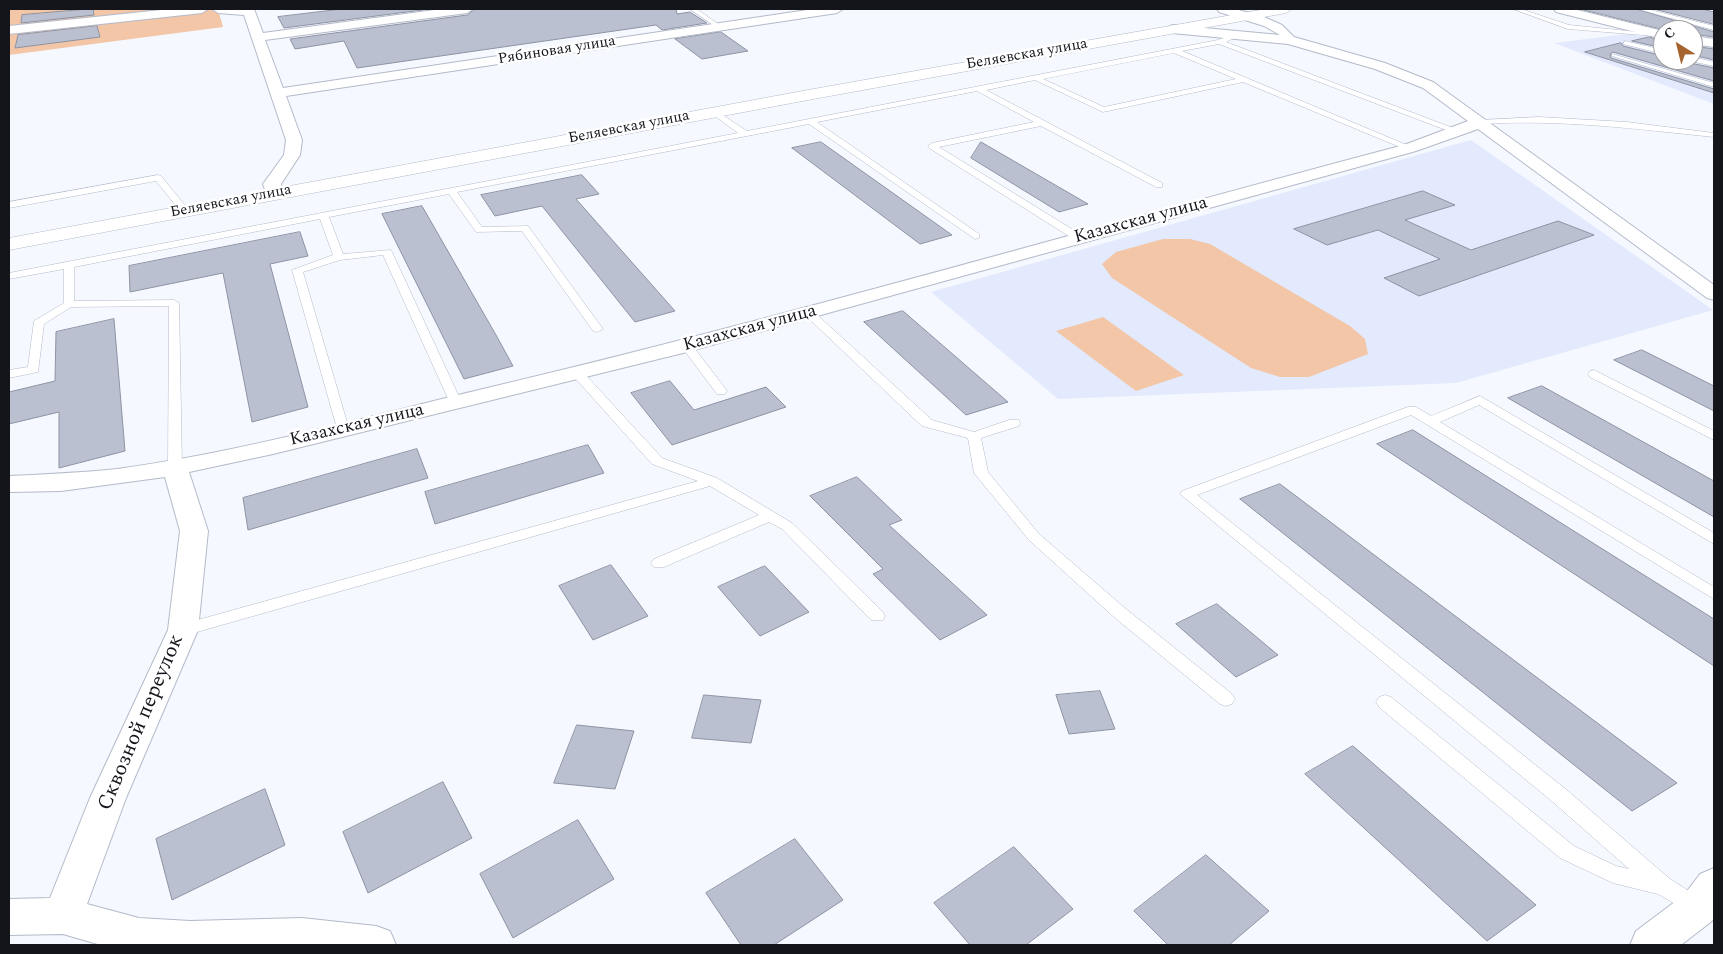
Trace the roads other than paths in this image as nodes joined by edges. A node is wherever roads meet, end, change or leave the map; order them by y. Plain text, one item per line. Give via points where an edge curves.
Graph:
1 (184, 9) edge
2 (202, 9) edge
3 (218, 9) edge
4 (467, 9) edge
5 (693, 9) edge
6 (837, 9) edge
7 (1223, 9) edge
8 (1286, 9) edge
9 (1516, 9) edge
10 (1560, 9) edge
11 (1642, 9) edge
12 (249, 10) edge
13 (1246, 12) edge
14 (1684, 20) edge
15 (1703, 25) edge
16 (718, 26) junction
17 (1714, 28) edge
18 (1172, 29) junction
19 (9, 30) edge
20 (1653, 33) edge
21 (1653, 34) edge
22 (1234, 36) junction
23 (258, 37) junction
24 (1289, 40) junction
25 (1220, 42) junction
26 (1625, 43) dead end
27 (1653, 50) edge
28 (1174, 51) junction
29 (1614, 55) dead end
30 (1036, 78) junction
31 (1244, 79) junction
32 (1714, 85) edge
33 (979, 89) junction
34 (277, 93) junction
35 (715, 112) junction
36 (811, 122) junction
37 (1481, 122) junction
38 (1042, 123) junction
39 (1457, 131) junction
40 (747, 135) junction
41 (1714, 135) edge
42 (1410, 148) junction
43 (1159, 185) dead end
44 (452, 191) junction
45 (274, 194) junction
46 (9, 205) edge
47 (185, 211) junction
48 (323, 215) junction
49 (975, 236) dead end
50 (1079, 238) junction
51 (9, 244) edge
52 (339, 257) junction
53 (68, 264) junction
54 (9, 276) edge
55 (1714, 294) edge
56 (69, 304) junction
57 (809, 313) junction
58 (597, 329) dead end
59 (687, 346) junction
60 (9, 374) edge
61 (579, 374) junction
62 (1594, 374) dead end
63 (721, 391) dead end
64 (456, 403) junction
65 (1431, 421) junction
66 (1014, 424) dead end
67 (343, 429) junction
68 (974, 436) junction
69 (1714, 436) edge
70 (175, 468) junction
71 (712, 481) junction
72 (9, 484) edge
73 (770, 516) junction
74 (1714, 539) edge
75 (659, 563) dead end
76 (1714, 594) edge
77 (877, 616) dead end
78 (183, 630) junction
79 (1226, 699) dead end
80 (1385, 702) dead end
81 (1663, 886) junction
82 (63, 916) junction
83 (9, 917) edge
84 (1689, 922) edge
85 (189, 942) edge
86 (376, 945) edge

1 - 2 street
1 - 19 street
3 - 12 street
4 - 23 street
5 - 16 lane
6 - 16 street, Рябиновая улица
7 - 13 street
8 - 13 main road, Беляевская улица
9 - 21 lane via 1568,27
10 - 20 street
11 - 14 lane
12 - 23 street
13 - 18 main road, Беляевская улица
13 - 24 street via 1276,27
15 - 17 lane
16 - 34 street, Рябиновая улица
18 - 22 street
18 - 35 main road, Беляевская улица
22 - 24 street
22 - 25 lane
23 - 34 street
24 - 37 street via 1380,66 1428,85
25 - 28 lane
25 - 39 lane
26 - 27 lane
28 - 30 lane
28 - 31 lane
29 - 32 lane
30 - 31 lane via 1103,110
30 - 33 lane
31 - 42 lane
33 - 36 lane
33 - 38 lane
34 - 45 street via 294,140 292,155 272,184
35 - 40 lane
35 - 45 main road, Беляевская улица
36 - 40 lane
36 - 49 lane
37 - 39 street, Казахская улица
37 - 41 lane via 1519,118 1565,120
37 - 55 street
38 - 43 lane
38 - 50 lane via 932,146
39 - 42 street, Казахская улица
40 - 44 lane
42 - 50 street, Казахская улица
44 - 48 lane
44 - 58 lane via 479,230 525,228
45 - 47 main road, Беляевская улица
46 - 47 lane via 158,178
47 - 51 main road, Беляевская улица
48 - 52 lane
48 - 53 lane
50 - 57 street, Казахская улица
52 - 64 lane via 387,252
52 - 67 lane via 297,270
53 - 54 lane
53 - 56 lane
56 - 60 lane via 38,323 34,369
56 - 70 lane via 174,303
57 - 59 street, Казахская улица
57 - 68 lane via 927,424
59 - 61 street, Казахская улица
59 - 63 lane
61 - 64 street, Казахская улица
61 - 71 lane via 658,461
62 - 69 lane
64 - 67 street, Казахская улица
65 - 74 lane via 1480,400
65 - 76 lane
65 - 81 lane via 1412,410 1187,494 1561,797
66 - 68 lane
67 - 70 street, Казахская улица
68 - 79 lane via 981,473 1034,537 1120,613
70 - 72 street, Казахская улица via 51,484
70 - 78 street, Сквозной переулок via 194,532
71 - 73 lane
71 - 78 lane
73 - 75 lane
73 - 77 lane via 787,526
78 - 82 street, Сквозной переулок via 108,798
80 - 81 lane via 1568,852 1613,874
81 - 84 lane
82 - 83 street
82 - 85 street via 139,937
85 - 86 street via 302,937

